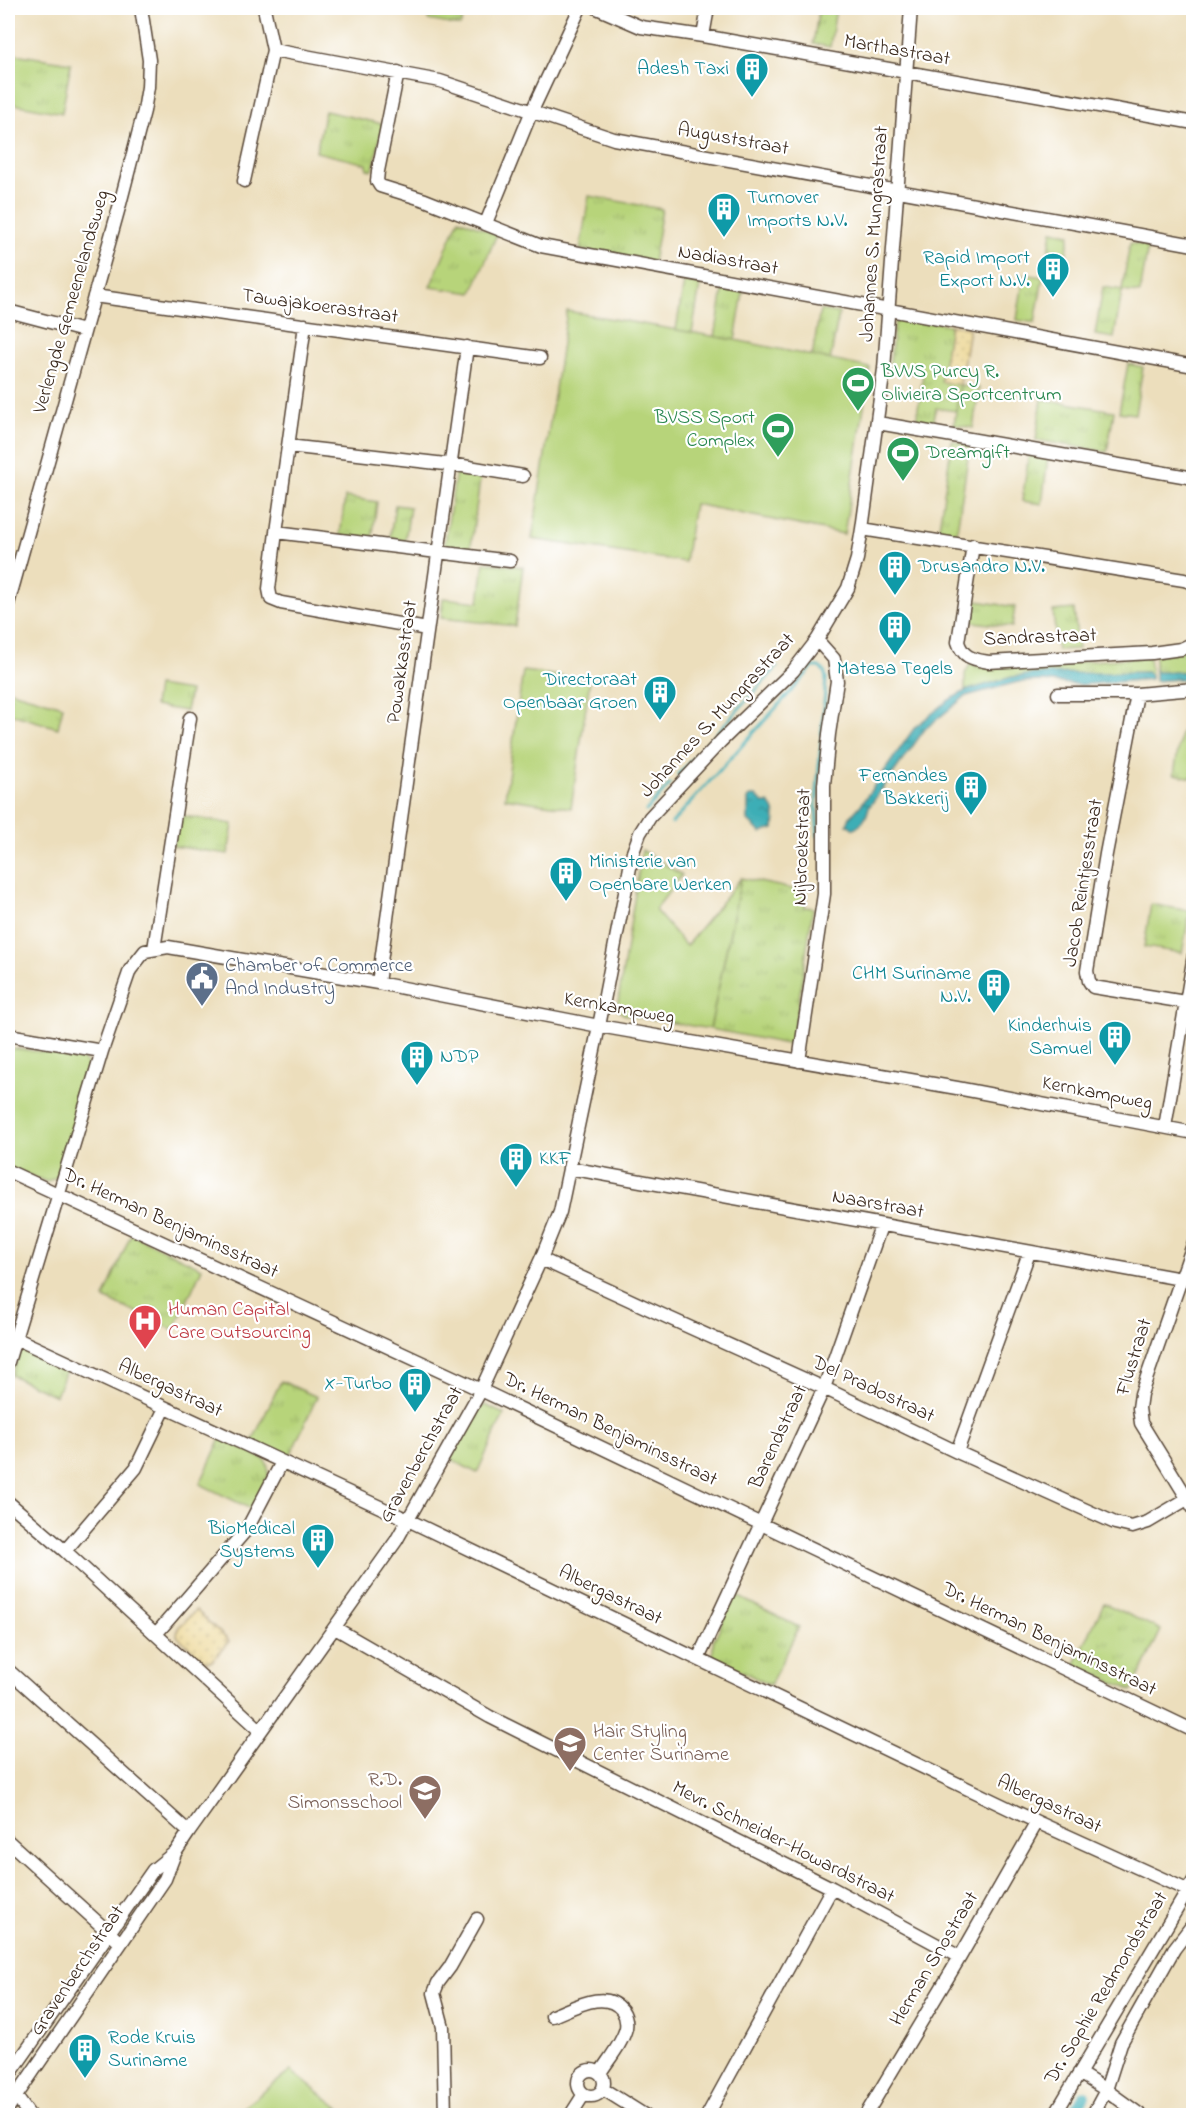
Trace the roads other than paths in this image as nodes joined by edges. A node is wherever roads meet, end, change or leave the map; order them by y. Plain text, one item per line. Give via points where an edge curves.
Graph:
1 (141, 8) edge
2 (264, 8) edge
3 (580, 8) edge
4 (597, 8) edge
5 (708, 8) edge
6 (910, 8) edge
7 (703, 36) junction
8 (273, 50) junction
9 (398, 72) junction
10 (906, 72) junction
11 (531, 113) junction
12 (1194, 123) edge
13 (244, 182) dead end
14 (898, 190) junction
15 (486, 223) junction
16 (1194, 245) edge
17 (94, 296) junction
18 (889, 310) junction
19 (8, 311) edge
20 (305, 325) junction
21 (84, 331) junction
22 (467, 347) junction
23 (540, 358) dead end
24 (1194, 366) edge
25 (878, 423) junction
26 (288, 446) junction
27 (449, 465) junction
28 (523, 476) dead end
29 (1194, 478) edge
30 (862, 529) junction
31 (276, 532) junction
32 (973, 545) junction
33 (438, 551) junction
34 (510, 561) dead end
35 (1194, 583) edge
36 (8, 604) edge
37 (427, 629) junction
38 (817, 640) junction
39 (1194, 643) edge
40 (1194, 689) edge
41 (1058, 694) dead end
42 (1137, 694) junction
43 (190, 718) dead end
44 (154, 949) junction
45 (1194, 955) edge
46 (378, 983) junction
47 (1185, 1002) junction
48 (599, 1026) junction
49 (8, 1035) edge
50 (102, 1051) junction
51 (799, 1061) junction
52 (1166, 1127) junction
53 (1194, 1133) edge
54 (569, 1168) junction
55 (8, 1171) edge
56 (57, 1194) junction
57 (881, 1226) junction
58 (1194, 1242) edge
59 (1029, 1253) junction
60 (541, 1259) junction
61 (1181, 1279) junction
62 (15, 1338) junction
63 (8, 1362) edge
64 (824, 1388) junction
65 (481, 1390) junction
66 (165, 1408) junction
67 (957, 1452) junction
68 (282, 1462) junction
69 (8, 1502) edge
70 (1190, 1504) edge
71 (408, 1520) junction
72 (761, 1524) junction
73 (65, 1551) junction
74 (335, 1628) junction
75 (156, 1634) junction
76 (698, 1659) junction
77 (8, 1670) edge
78 (260, 1730) junction
79 (1194, 1731) edge
80 (1038, 1822) junction
81 (189, 1832) junction
82 (8, 1842) edge
83 (175, 1853) junction
84 (1190, 1885) edge
85 (832, 1888) junction
86 (477, 1919) dead end
87 (1194, 1923) edge
88 (110, 1934) junction
89 (121, 1944) junction
90 (960, 1957) junction
91 (552, 2016) dead end
92 (600, 2073) junction
93 (1079, 2073) junction
94 (8, 2077) edge
95 (8, 2085) edge
96 (603, 2089) junction
97 (1106, 2090) junction
98 (584, 2094) junction
99 (16, 2097) junction
100 (8, 2108) edge
101 (30, 2115) edge
102 (445, 2115) edge
103 (570, 2115) edge
104 (646, 2115) edge
105 (708, 2115) edge
106 (865, 2115) edge
107 (1054, 2115) edge
108 (1092, 2115) edge
109 (1142, 2115) edge

1 - 17 street, Verlengde Gemeenelandsweg via 149,60 148,87
2 - 8 street
3 - 11 street
4 - 7 street, Marthastraat via 641,27
5 - 7 street
6 - 10 street, Johannes S. Mungrastraat
7 - 10 street, Marthastraat
8 - 9 street, Auguststraat
8 - 13 street
9 - 11 street, Auguststraat via 440,81
9 - 15 street, Nadiastraat via 377,181 380,186
10 - 12 street, Marthastraat
10 - 14 street, Johannes S. Mungrastraat
11 - 14 street, Auguststraat via 614,139
11 - 15 street
14 - 16 street, Auguststraat
14 - 18 street, Johannes S. Mungrastraat
15 - 18 street, Nadiastraat via 541,246
17 - 20 street, Tawajakoerastraat
17 - 21 street, Verlengde Gemeenelandsweg
18 - 24 street, Nadiastraat
18 - 25 street, Johannes S. Mungrastraat
19 - 21 street
20 - 22 street, Tawajakoerastraat
20 - 26 street
21 - 36 street, Verlengde Gemeenelandsweg
22 - 23 street, Tawajakoerastraat
22 - 27 street, Powakkastraat
25 - 29 street
25 - 30 street, Johannes S. Mungrastraat
26 - 27 street
26 - 31 street
27 - 28 street
27 - 33 street, Powakkastraat
30 - 32 street
30 - 38 street, Johannes S. Mungrastraat via 848,588
31 - 33 street
31 - 37 street via 271,599
32 - 35 street
32 - 39 street, Sandrastraat via 958,642 971,659 988,662 1152,653
33 - 34 street
33 - 37 street, Powakkastraat
37 - 46 street, Powakkastraat
38 - 48 street, Johannes S. Mungrastraat via 793,671 650,817 640,833
38 - 51 street, Nijbroekstraat via 834,659 837,681 824,785 824,894
40 - 42 street
41 - 42 street
42 - 47 street, Jacob Reintjesstraat via 1087,971 1093,987
43 - 44 street
44 - 46 street, Kernkampweg via 173,948
44 - 50 street via 145,951 130,970
45 - 47 street
46 - 48 street, Kernkampweg
47 - 52 street
48 - 51 street, Kernkampweg
48 - 54 street, Gravenberchstraat
49 - 50 street
50 - 56 street
51 - 52 street, Kernkampweg
52 - 53 street, Kernkampweg
54 - 57 street, Naarstraat
54 - 60 street, Gravenberchstraat via 560,1212
55 - 56 street, Dr. Herman Benjaminsstraat
56 - 62 street
56 - 65 street, Dr. Herman Benjaminsstraat
57 - 59 street, Naarstraat
57 - 64 street, Barendstraat
58 - 61 street, Flustraat
59 - 61 street, Naarstraat
59 - 67 street
60 - 64 street, Del Pradostraat
60 - 65 street, Gravenberchstraat
61 - 70 street, Flustraat via 1139,1408 1141,1423
62 - 63 street
62 - 66 street, Albergastraat
64 - 67 street, Del Pradostraat
64 - 72 street, Barendstraat
65 - 71 street, Gravenberchstraat
65 - 72 street, Dr. Herman Benjaminsstraat
66 - 68 street, Albergastraat
66 - 73 street via 136,1468
67 - 70 street, Del Pradostraat via 1115,1523 1132,1527
68 - 71 street, Albergastraat
68 - 75 street via 247,1529
69 - 73 street
71 - 74 street, Gravenberchstraat
71 - 76 street, Albergastraat
72 - 76 street, Barendstraat
72 - 79 street, Dr. Herman Benjaminsstraat
73 - 75 street
74 - 78 street, Gravenberchstraat
74 - 85 street, Mevr. Schneider-Howardstraat via 490,1717
75 - 78 street
76 - 80 street, Albergastraat
77 - 81 street
78 - 81 street, Gravenberchstraat
80 - 84 street, Albergastraat
80 - 90 street, Herman Snostraat
81 - 83 street, Gravenberchstraat
82 - 88 street
83 - 88 street, Gravenberchstraat via 153,1870
83 - 89 street, Gravenberchstraat via 165,1879
84 - 93 street, Dr. Sophie Redmondstraat
85 - 90 street, Mevr. Schneider-Howardstraat
85 - 105 street
86 - 102 street via 434,1993 443,2027
87 - 97 street, Dr. Sophie Redmondstraat via 1174,1949 1121,2043
88 - 89 street
88 - 94 street, Gravenberchstraat
89 - 99 street, Gravenberchstraat
90 - 106 street, Herman Snostraat
91 - 92 street via 601,2000 613,2003 623,2012 624,2035
92 - 96 street
92 - 98 street via 587,2071 581,2076 579,2088
93 - 97 street
93 - 107 street, Dr. Sophie Redmondstraat
95 - 99 street
96 - 98 street via 592,2096
96 - 104 street
97 - 108 street, Dr. Sophie Redmondstraat
97 - 109 street
98 - 103 street
99 - 100 street, Gravenberchstraat
99 - 101 street

